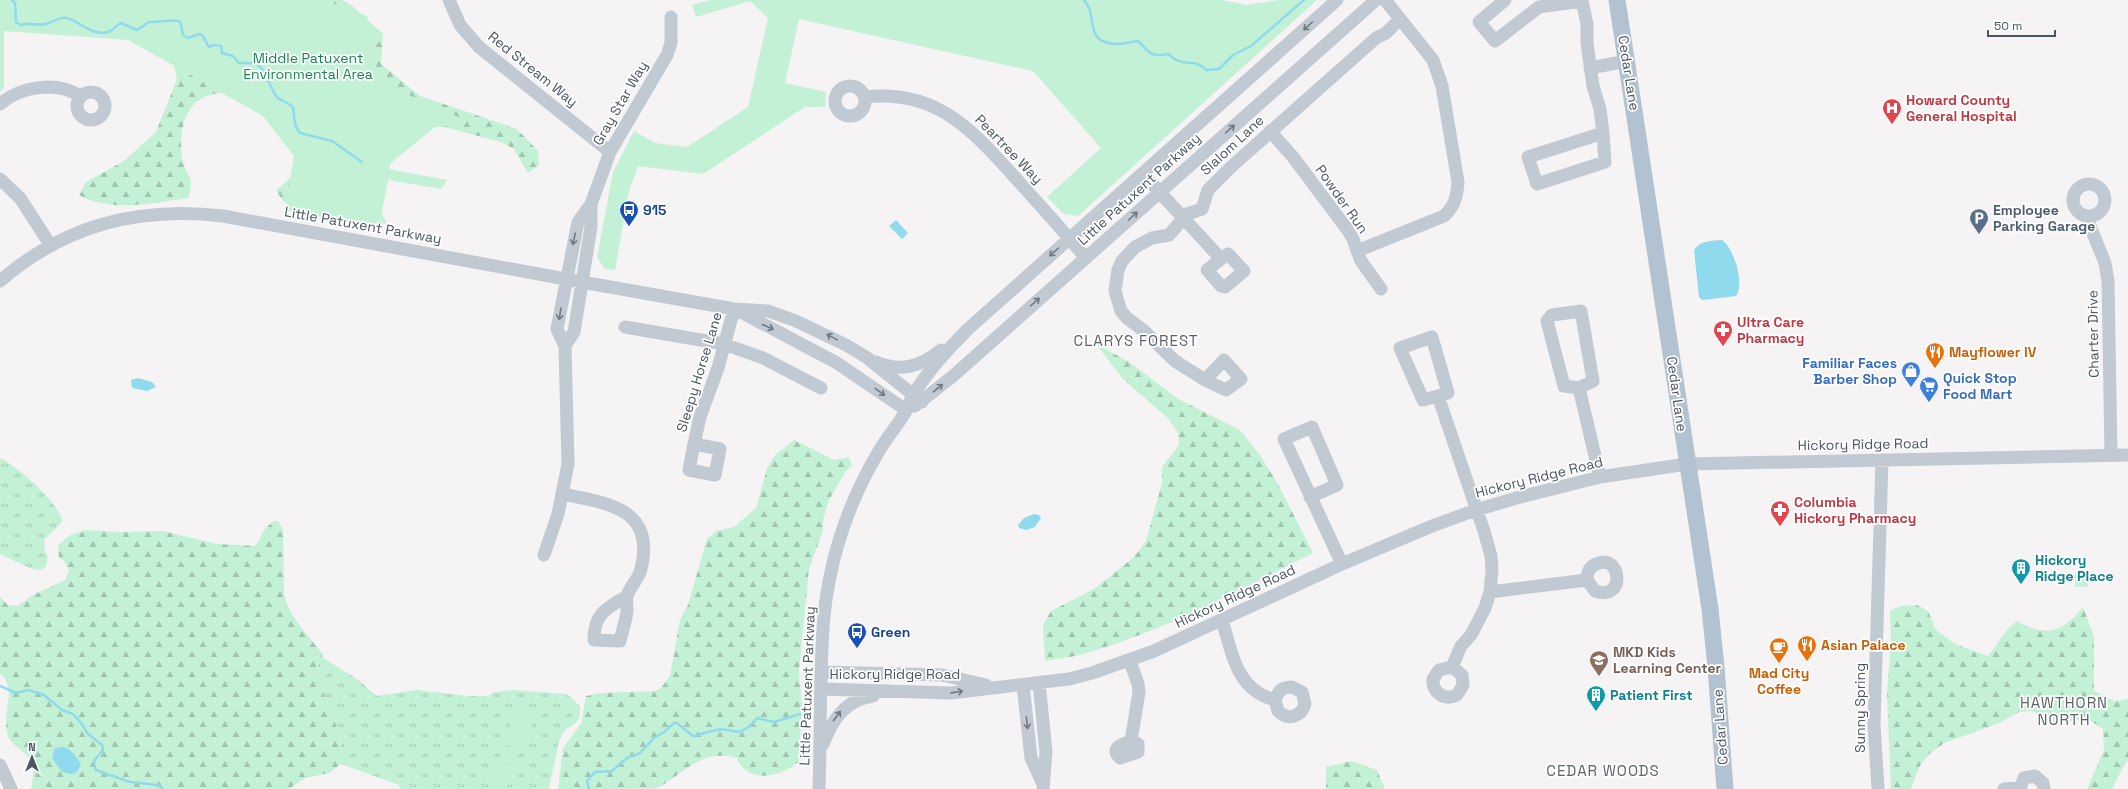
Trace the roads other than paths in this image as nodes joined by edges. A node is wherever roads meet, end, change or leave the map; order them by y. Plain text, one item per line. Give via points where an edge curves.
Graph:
1 (449, 0) edge
2 (1337, 0) edge
3 (1376, 0) edge
4 (1385, 0) edge
5 (1505, 0) edge
6 (1617, 0) edge
7 (1582, 1) edge
8 (1536, 3) edge
9 (671, 17) dead end
10 (1400, 19) junction
11 (1627, 62) junction
12 (1590, 68) junction
13 (80, 96) dead end
14 (864, 97) dead end
15 (0, 104) edge
16 (1270, 131) junction
17 (1602, 133) junction
18 (610, 152) junction
19 (1142, 174) junction
20 (0, 179) edge
21 (1160, 192) junction
22 (591, 204) junction
23 (2086, 216) dead end
24 (1183, 218) junction
25 (1069, 238) junction
26 (51, 246) junction
27 (1357, 251) junction
28 (1086, 258) junction
29 (1221, 259) dead end
30 (565, 279) junction
31 (0, 281) edge
32 (582, 282) junction
33 (1381, 289) dead end
34 (734, 308) junction
35 (625, 327) dead end
36 (968, 329) junction
37 (724, 344) junction
38 (565, 346) junction
39 (866, 357) junction
40 (1205, 380) dead end
41 (821, 388) dead end
42 (1579, 388) junction
43 (1438, 396) junction
44 (917, 398) junction
45 (906, 410) junction
46 (694, 444) dead end
47 (2111, 455) junction
48 (2128, 455) edge
49 (1882, 460) junction
50 (1687, 464) junction
51 (1600, 477) junction
52 (563, 494) junction
53 (1310, 497) junction
54 (1476, 510) junction
55 (544, 555) dead end
56 (1342, 564) junction
57 (1587, 580) dead end
58 (1490, 592) junction
59 (627, 596) dead end
60 (1222, 620) junction
61 (1130, 661) junction
62 (1452, 667) dead end
63 (822, 672) junction
64 (1039, 683) junction
65 (1023, 685) junction
66 (992, 687) junction
67 (822, 689) junction
68 (897, 692) junction
69 (1275, 700) dead end
70 (1132, 741) dead end
71 (820, 751) junction
72 (0, 765) edge
73 (1043, 785) edge
74 (11, 789) edge
75 (819, 789) edge
76 (1725, 789) edge
77 (1878, 789) edge
78 (2004, 789) edge
79 (2020, 789) edge
80 (2044, 789) edge

1 - 18 street, Red Stream Way via 460,25 479,47
2 -> 19 street, Little Patuxent Parkway
21 -> 3 street, Little Patuxent Parkway
4 - 10 street
5 - 8 street via 1479,22 1495,41
6 - 11 main road, Cedar Lane
7 - 8 street
7 - 12 street via 1587,24
9 - 18 street, Gray Star Way via 671,43 667,55
10 - 16 street, Slalom Lane
10 - 27 street via 1428,51 1438,72 1458,182 1456,199 1450,211 1437,220
11 - 12 street
11 - 50 main road, Cedar Lane
12 - 17 street via 1600,109
13 - 15 street via 65,89 42,88 20,93
14 - 25 street, Peartree Way via 880,95 922,101 955,118 981,140
16 - 24 street, Slalom Lane via 1208,190 1202,209
16 - 27 street, Powder Run via 1293,157 1347,229
17 - 17 street via 1528,157 1537,184 1605,162
18 - 22 street, Gray Star Way
19 - 21 street
19 - 25 street, Little Patuxent Parkway
20 - 26 street via 20,198
21 - 24 street
28 -> 21 street, Little Patuxent Parkway
22 -> 30 street, Gray Star Way via 578,222
22 - 32 street, Gray Star Way via 591,227
23 - 47 street, Charter Drive via 2105,264 2108,281
24 - 29 street
24 - 40 street, Slalom Lane via 1172,233 1144,241 1128,254 1118,270 1115,291 1121,311 1127,318 1175,361
25 - 28 street, Peartree Way
25 -> 36 street, Little Patuxent Parkway
26 - 30 street, Little Patuxent Parkway via 100,224 124,218 168,212 194,212
26 - 31 street, Little Patuxent Parkway
27 - 33 street, Powder Run via 1366,269
44 -> 28 street, Little Patuxent Parkway
30 - 32 street, Little Patuxent Parkway
30 -> 38 street, Gray Star Way via 557,329
32 - 34 street, Little Patuxent Parkway
32 - 38 street, Gray Star Way via 574,332
34 - 37 street, Sleepy Horse Lane
39 -> 34 street, Little Patuxent Parkway via 826,333 796,320 768,311
34 -> 45 street, Little Patuxent Parkway via 837,363
35 - 37 street
36 - 39 street via 930,358 912,366 896,368
36 - 44 street, Little Patuxent Parkway via 936,363
37 - 41 street via 763,358
37 - 46 street, Sleepy Horse Lane via 700,417
38 - 52 street via 569,451
39 - 44 street, Little Patuxent Parkway
42 - 42 street via 1593,381 1581,311 1552,315 1547,321 1564,386
42 - 51 street
43 - 43 street via 1423,400 1400,348 1432,337 1448,393
43 - 54 street
44 - 45 street, Little Patuxent Parkway
45 - 63 street, Little Patuxent Parkway via 879,451 842,530 824,615
47 - 48 street, Hickory Ridge Road
47 - 49 street, Hickory Ridge Road
49 - 50 street, Hickory Ridge Road
49 - 77 street, Sunny Spring via 1874,725
50 - 51 street, Hickory Ridge Road
50 - 76 main road, Cedar Lane via 1712,625
51 - 54 street, Hickory Ridge Road via 1558,486
52 - 55 street via 553,534
52 - 59 street via 616,506 626,512 636,524 643,539 643,560 641,570
53 - 53 street via 1337,485 1312,427 1284,439
53 - 56 street
54 - 56 street, Hickory Ridge Road
54 - 58 street via 1491,556
56 - 60 street, Hickory Ridge Road
57 - 58 street
58 - 62 street via 1479,622 1461,646
60 - 61 street, Hickory Ridge Road
60 - 69 street via 1236,665 1244,680 1262,697
61 - 64 street, Hickory Ridge Road via 1069,679
61 - 70 street via 1139,692
63 - 66 street, Hickory Ridge Road via 942,675
63 - 67 street, Little Patuxent Parkway
64 - 65 street, Hickory Ridge Road
64 - 73 street via 1046,752
65 - 66 street, Hickory Ridge Road
65 -> 73 street via 1031,758
68 -> 66 street, Hickory Ridge Road via 951,693
67 - 68 street, Hickory Ridge Road
67 - 71 street, Little Patuxent Parkway
71 -> 68 street via 831,724 844,708 863,697
71 - 75 street, Little Patuxent Parkway
72 - 74 street
78 - 79 street
79 - 80 street via 2024,778 2035,776 2043,783

